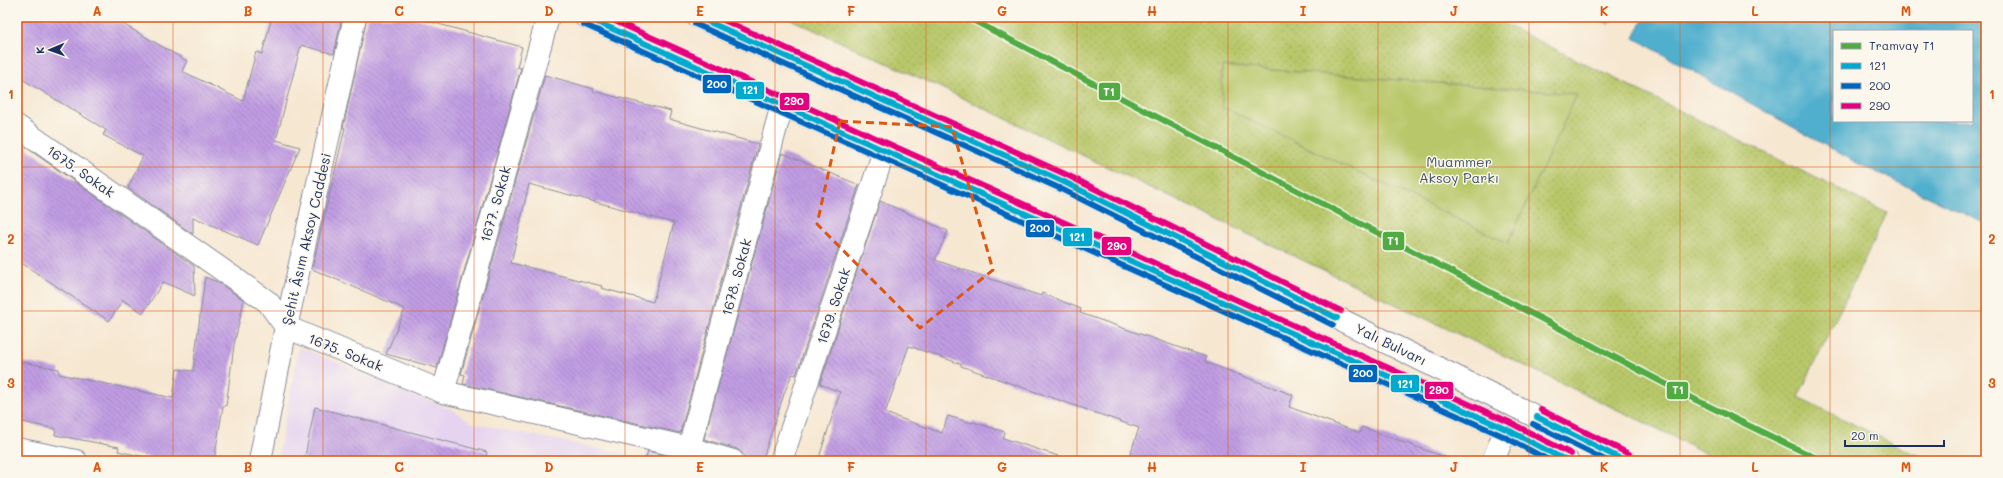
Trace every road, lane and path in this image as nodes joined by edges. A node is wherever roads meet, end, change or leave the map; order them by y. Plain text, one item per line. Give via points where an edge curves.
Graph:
1 (355, 17) edge
2 (548, 17) edge
3 (586, 17) edge
4 (698, 17) edge
5 (782, 106) junction
6 (17, 126) edge
7 (884, 151) junction
8 (286, 327) junction
9 (443, 392) junction
10 (1506, 429) junction
11 (689, 448) junction
12 (17, 449) edge
13 (76, 461) edge
14 (260, 461) edge
15 (733, 461) edge
16 (781, 461) edge
17 (1493, 461) edge
18 (1567, 461) edge
19 (1625, 461) edge

1 - 8 street, Şehit Âsım Aksoy Caddesi
2 - 9 street, 1677. Sokak
3 - 5 street
4 - 19 street, Yalı Bulvarı via 1062,181
5 - 7 street
5 - 11 street, 1678. Sokak
6 - 8 street, 1675. Sokak via 268,302
7 - 10 street
7 - 16 street, 1679. Sokak
8 - 9 street, 1675. Sokak
8 - 14 street, Şehit Âsım Aksoy Caddesi
9 - 11 street, 1675. Sokak
10 - 17 street
10 - 18 street
11 - 15 street, 1675. Sokak
12 - 13 street

